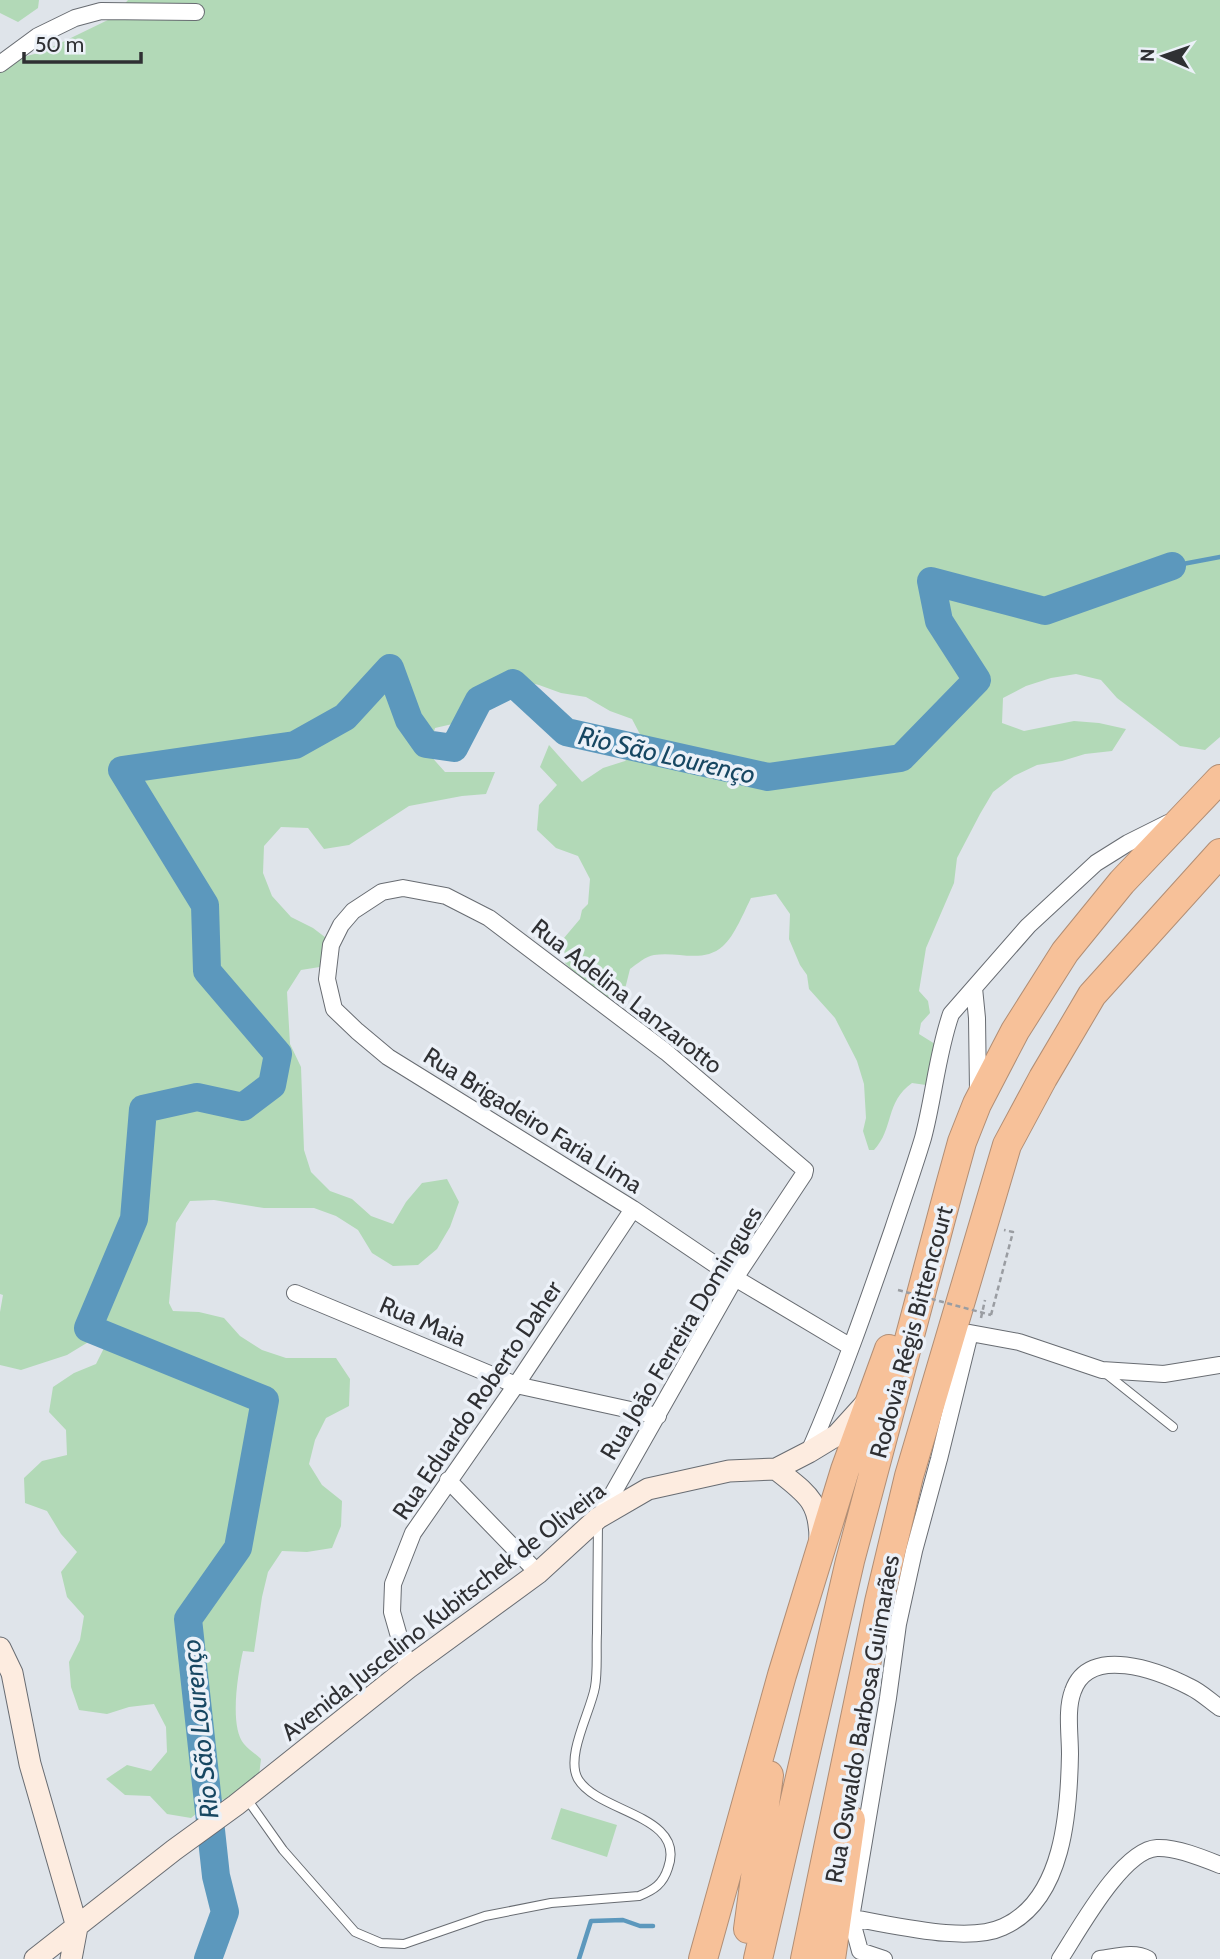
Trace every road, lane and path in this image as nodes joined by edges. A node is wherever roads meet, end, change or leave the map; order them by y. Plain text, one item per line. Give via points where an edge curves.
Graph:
1 (196, 12) dead end
2 (0, 64) edge
3 (1220, 779) edge
4 (1187, 813) junction
5 (1220, 853) edge
6 (402, 888) joint
7 (1149, 930) junction
8 (974, 988) junction
9 (977, 1104) junction
10 (805, 1172) joint
11 (949, 1189) junction
12 (634, 1209) junction
13 (1004, 1230) dead end
14 (735, 1278) junction
15 (898, 1290) dead end
16 (295, 1293) dead end
17 (987, 1295) dead end
18 (979, 1327) junction
19 (851, 1347) junction
20 (1220, 1365) edge
21 (1102, 1370) junction
22 (516, 1385) junction
23 (872, 1398) junction
24 (658, 1416) junction
25 (1173, 1427) dead end
26 (809, 1452) junction
27 (776, 1469) junction
28 (448, 1480) junction
29 (598, 1518) junction
30 (816, 1566) junction
31 (538, 1573) junction
32 (879, 1602) junction
33 (0, 1648) edge
34 (408, 1668) junction
35 (782, 1675) junction
36 (1220, 1708) edge
37 (241, 1801) junction
38 (1220, 1865) edge
39 (851, 1918) junction
40 (77, 1927) junction
41 (855, 1955) edge
42 (35, 1959) edge
43 (71, 1959) edge
44 (704, 1959) edge
45 (744, 1959) edge
46 (758, 1959) edge
47 (805, 1959) edge
48 (831, 1959) edge
49 (884, 1959) edge
50 (1060, 1959) edge
51 (1100, 1959) edge
52 (1148, 1959) edge

1 - 2 street via 101,11 38,36
3 - 4 highway, Rodovia Régis Bittencourt
4 - 8 street via 1096,863 1028,926
4 - 9 highway, Rodovia Régis Bittencourt via 1065,952 1015,1031
5 - 7 highway, Rodovia Régis Bittencourt
6 - 10 street, Rua Adelina Lanzarotto via 446,896 489,918 666,1052
6 - 12 street, Rua Brigadeiro Faria Lima via 382,892 341,925 331,946 327,979 334,1009 388,1057
7 - 18 highway via 1117,992 1054,1087 1024,1153 1005,1206
7 - 32 highway, Rodovia Régis Bittencourt via 1093,995 1007,1145 909,1476
8 - 9 street
8 - 19 street via 951,1014 923,1139
9 - 11 highway, Rodovia Régis Bittencourt
10 - 14 street, Rua João Ferreira Domingues
11 - 23 highway via 928,1231
11 - 46 highway, Rodovia Régis Bittencourt via 850,1561
12 - 14 street, Rua Brigadeiro Faria Lima
12 - 22 street, Rua Eduardo Roberto Daher
13 - 18 path via 1013,1232
14 - 19 street, Rua Brigadeiro Faria Lima
14 - 24 street, Rua João Ferreira Domingues
15 - 18 path, bridge
16 - 22 street, Rua Maia
17 - 18 path
18 - 21 street
18 - 39 street, Rua Oswaldo Barbosa Guimarães via 939,1459 898,1624
19 - 26 street
20 - 21 street via 1164,1374
21 - 25 lane
22 - 24 street, Rua Maia
22 - 28 street, Rua Eduardo Roberto Daher
23 - 26 street, Avenida Juscelino Kubitschek de Oliveira via 837,1435
23 - 30 highway
24 - 29 street, Rua João Ferreira Domingues
26 - 27 street, Avenida Juscelino Kubitschek de Oliveira
27 - 29 street, Avenida Juscelino Kubitschek de Oliveira via 729,1471 648,1489
27 - 30 street via 814,1504 821,1538
28 - 31 street
28 - 34 street, Rua Eduardo Roberto Daher via 413,1533 393,1584 392,1612
29 - 31 street, Avenida Juscelino Kubitschek de Oliveira
29 - 37 lane, Rua João Ferreira Domingues via 596,1686 574,1765 578,1779 590,1792 661,1830 670,1849 670,1864 653,1891 551,1903 485,1916 404,1944 381,1943 355,1932
30 - 35 highway
31 - 34 street, Avenida Juscelino Kubitschek de Oliveira
32 - 47 highway, Rodovia Régis Bittencourt
32 - 48 highway via 881,1642
33 - 40 street via 12,1673 30,1765
34 - 37 street, Avenida Juscelino Kubitschek de Oliveira
35 - 44 highway
35 - 45 highway
36 - 39 street via 1192,1687 1144,1669 1097,1666 1079,1678 1072,1693 1070,1776 1062,1840 1051,1879 1030,1909 1003,1928 971,1934
37 - 40 street, Avenida Juscelino Kubitschek de Oliveira
38 - 50 street via 1189,1853 1157,1848 1138,1854 1117,1873
39 - 41 street, Rua Oswaldo Barbosa Guimarães
40 - 42 street
40 - 43 street
41 - 49 street, Rua Oswaldo Barbosa Guimarães
51 - 52 street via 1127,1955

